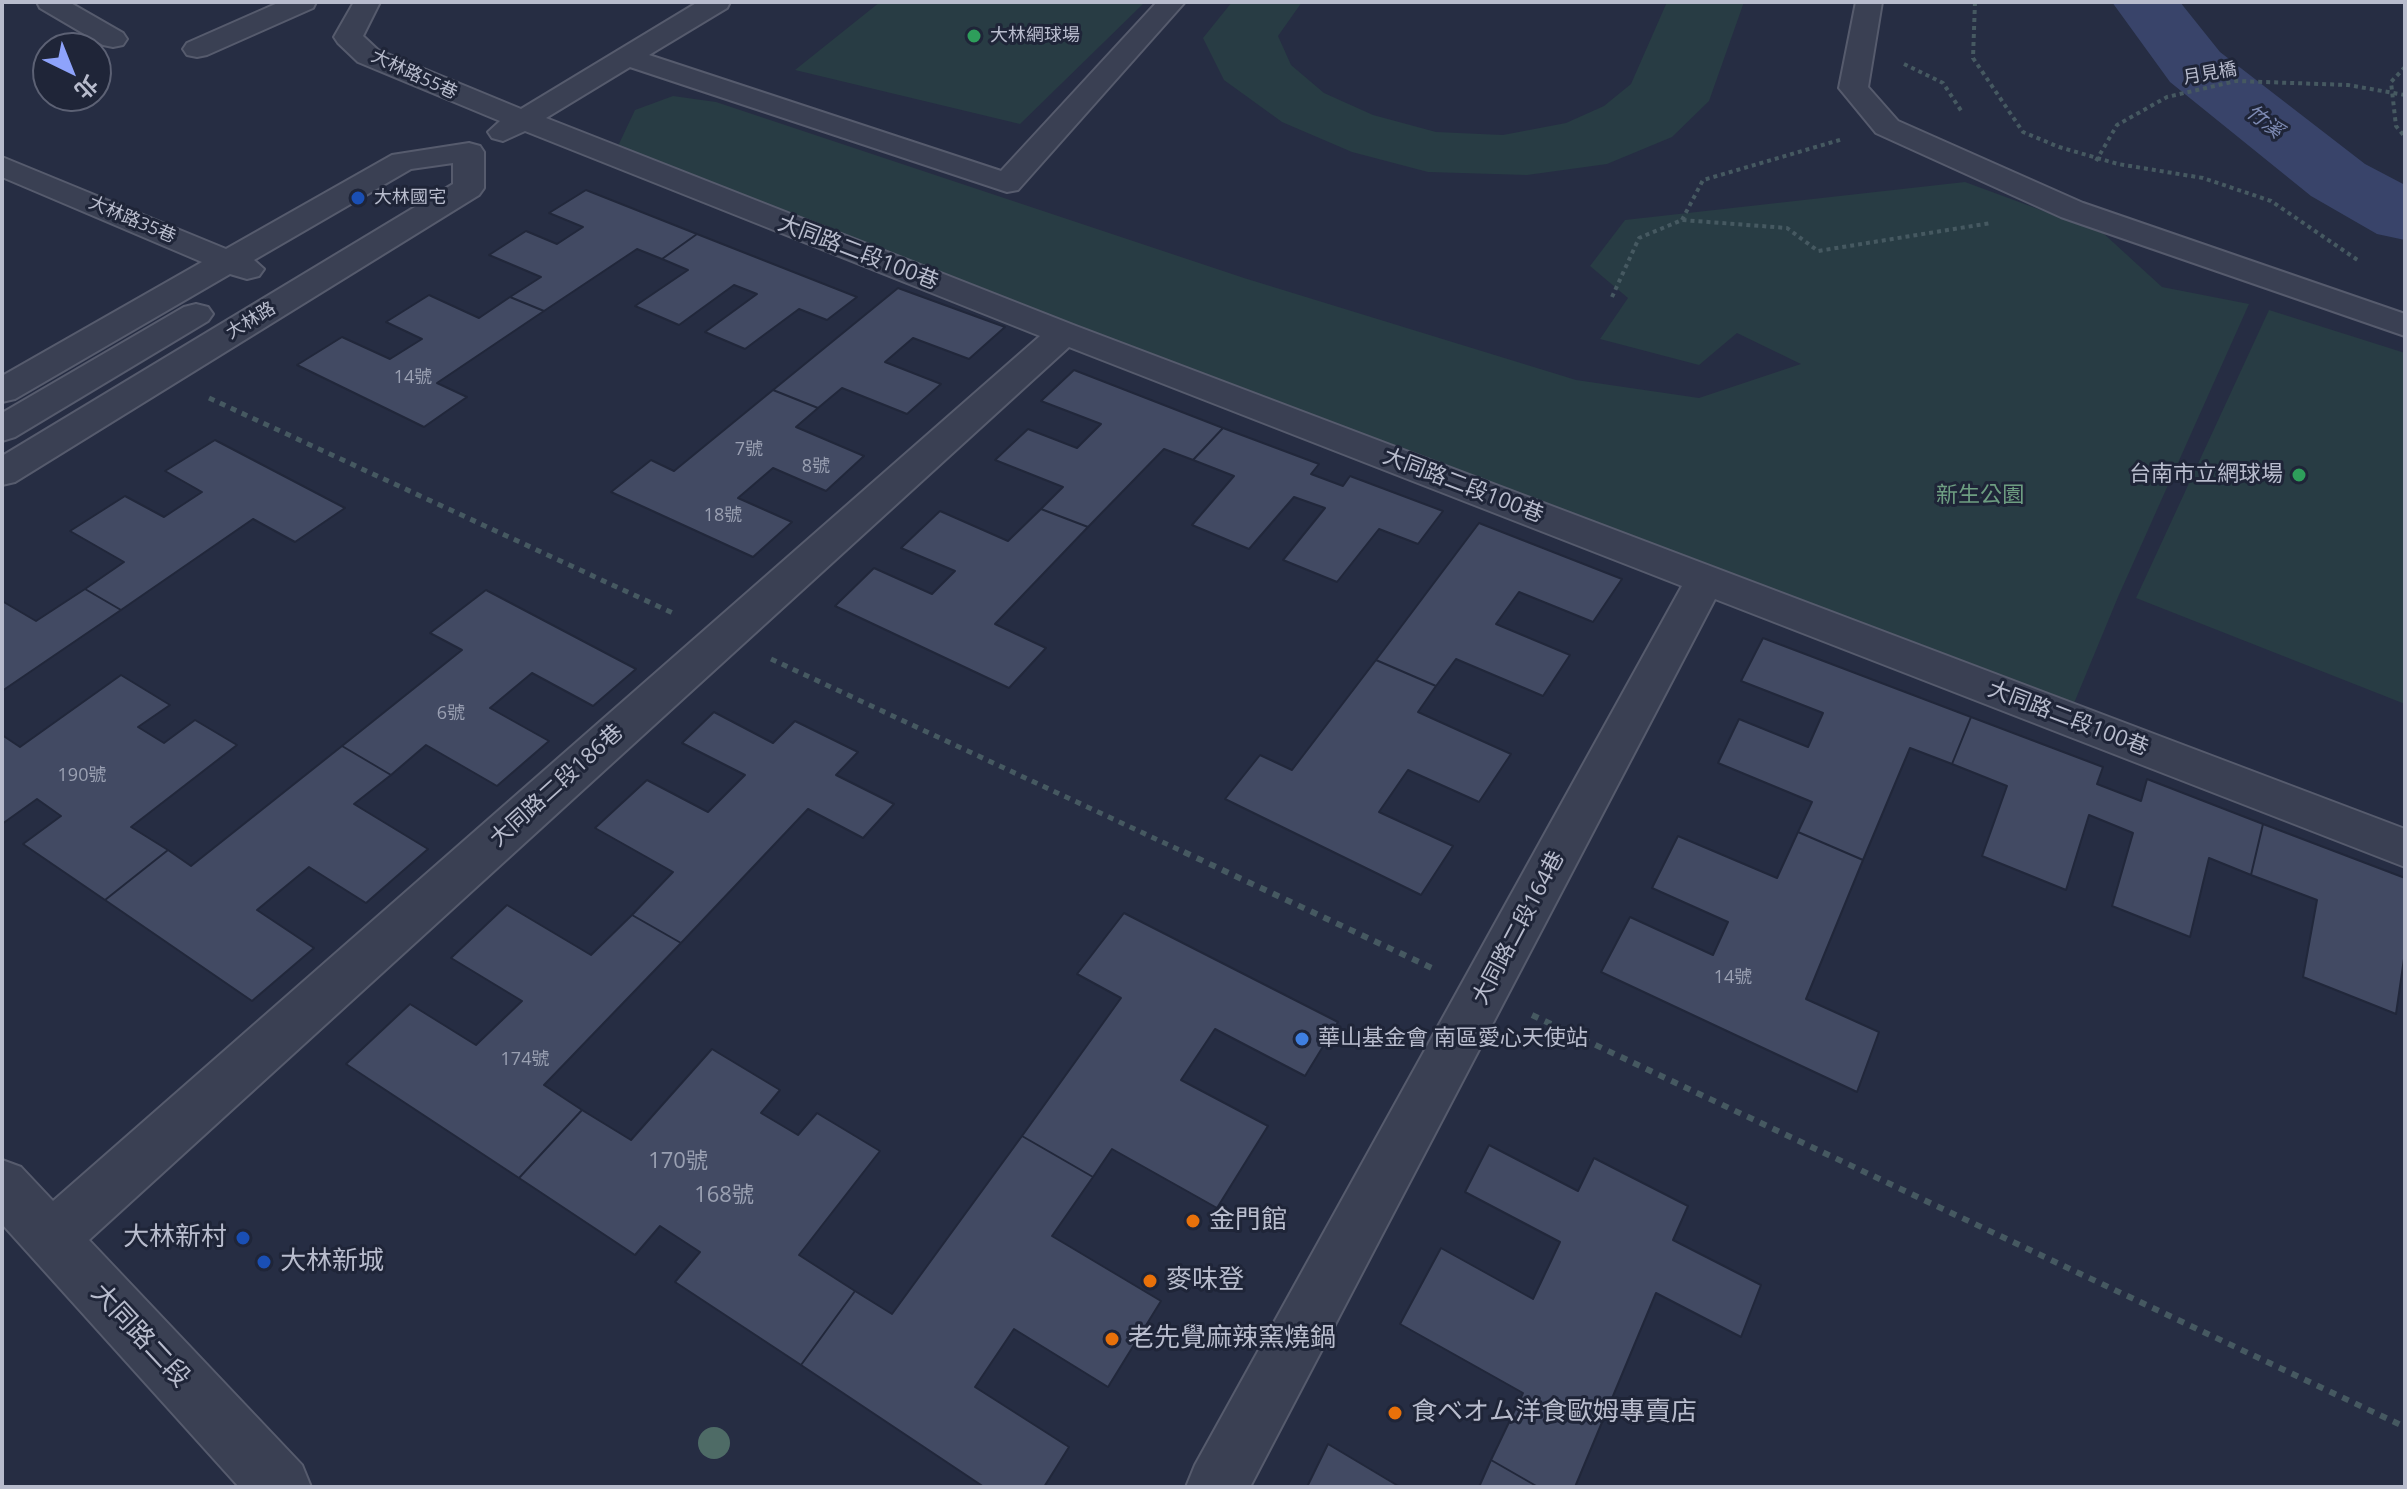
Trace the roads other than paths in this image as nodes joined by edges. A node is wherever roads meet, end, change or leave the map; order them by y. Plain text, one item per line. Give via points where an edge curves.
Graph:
1 (303, 2) edge
2 (367, 2) edge
3 (717, 2) edge
4 (1172, 2) edge
5 (1869, 2) edge
6 (68, 5) edge
7 (113, 39) dead end
8 (197, 49) dead end
9 (630, 58) junction
10 (522, 122) junction
11 (469, 152) junction
12 (2, 166) edge
13 (228, 261) junction
14 (261, 275) junction
15 (2405, 326) edge
16 (1064, 333) junction
17 (2, 391) edge
18 (2, 429) edge
19 (2, 473) edge
20 (1705, 580) junction
21 (2405, 848) edge
22 (2, 1185) edge
23 (50, 1239) junction
24 (280, 1487) edge
25 (1217, 1487) edge

1 - 8 street
2 - 10 street, 大林路55巷 via 348,37 368,56
3 - 9 street, 大林路
4 - 9 street via 1007,183
5 - 15 street via 1853,88 1887,127 2072,210
6 - 7 street
9 - 10 street, 大林路
10 - 11 street, 大林路
10 - 16 street, 大同路二段100巷
11 - 13 street, 大林路 via 403,161
11 - 14 street, 大林路
11 - 19 street, 大林路 via 468,188
12 - 13 street, 大林路35巷
13 - 14 street, 大林路35巷
13 - 17 street, 大林路
14 - 18 street, 大林路
16 - 20 street, 大同路二段100巷
16 - 23 street, 大同路二段186巷
20 - 21 street, 大同路二段100巷
20 - 25 street, 大同路二段164巷
22 - 23 street, 大同路二段
23 - 24 street, 大同路二段

